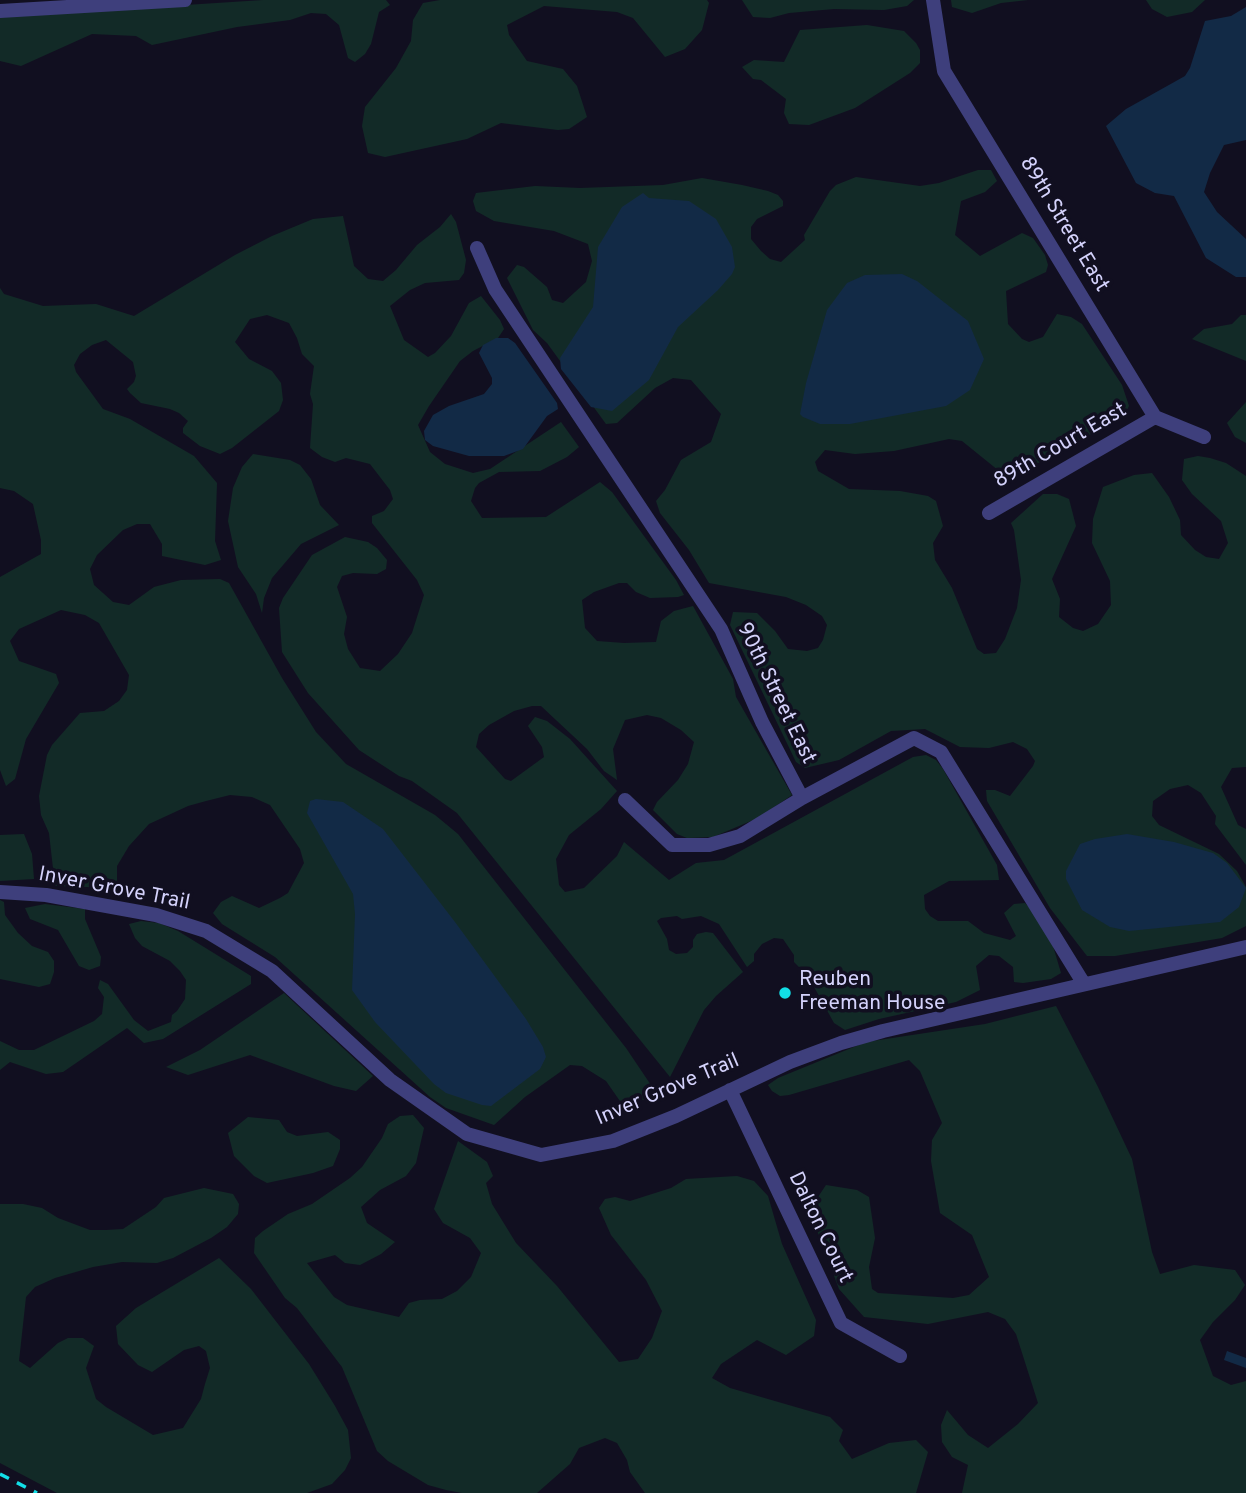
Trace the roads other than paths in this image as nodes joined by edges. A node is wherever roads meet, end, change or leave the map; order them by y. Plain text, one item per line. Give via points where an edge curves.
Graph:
1 (185, 0) edge
2 (933, 0) edge
3 (116, 2) edge
4 (0, 11) edge
5 (477, 248) dead end
6 (1155, 417) junction
7 (1204, 437) dead end
8 (989, 513) dead end
9 (802, 798) junction
10 (625, 800) dead end
11 (0, 892) edge
12 (1246, 947) edge
13 (1083, 984) junction
14 (730, 1090) junction
15 (900, 1356) dead end

1 - 3 street
2 - 6 street, 89th Street East via 944,71
3 - 4 street
5 - 9 street, 90th Street East via 495,289 721,629
6 - 7 street
6 - 8 street, 89th Court East
9 - 10 street via 740,836 709,845 671,845
9 - 13 street, 90th Street East via 914,738 941,752
11 - 14 street, Inver Grove Trail via 46,895 156,915 206,931 272,971 390,1080 467,1134 541,1155 613,1141
12 - 13 street, Inver Grove Trail
13 - 14 street, Inver Grove Trail via 841,1043
14 - 15 street, Dalton Court via 841,1323

